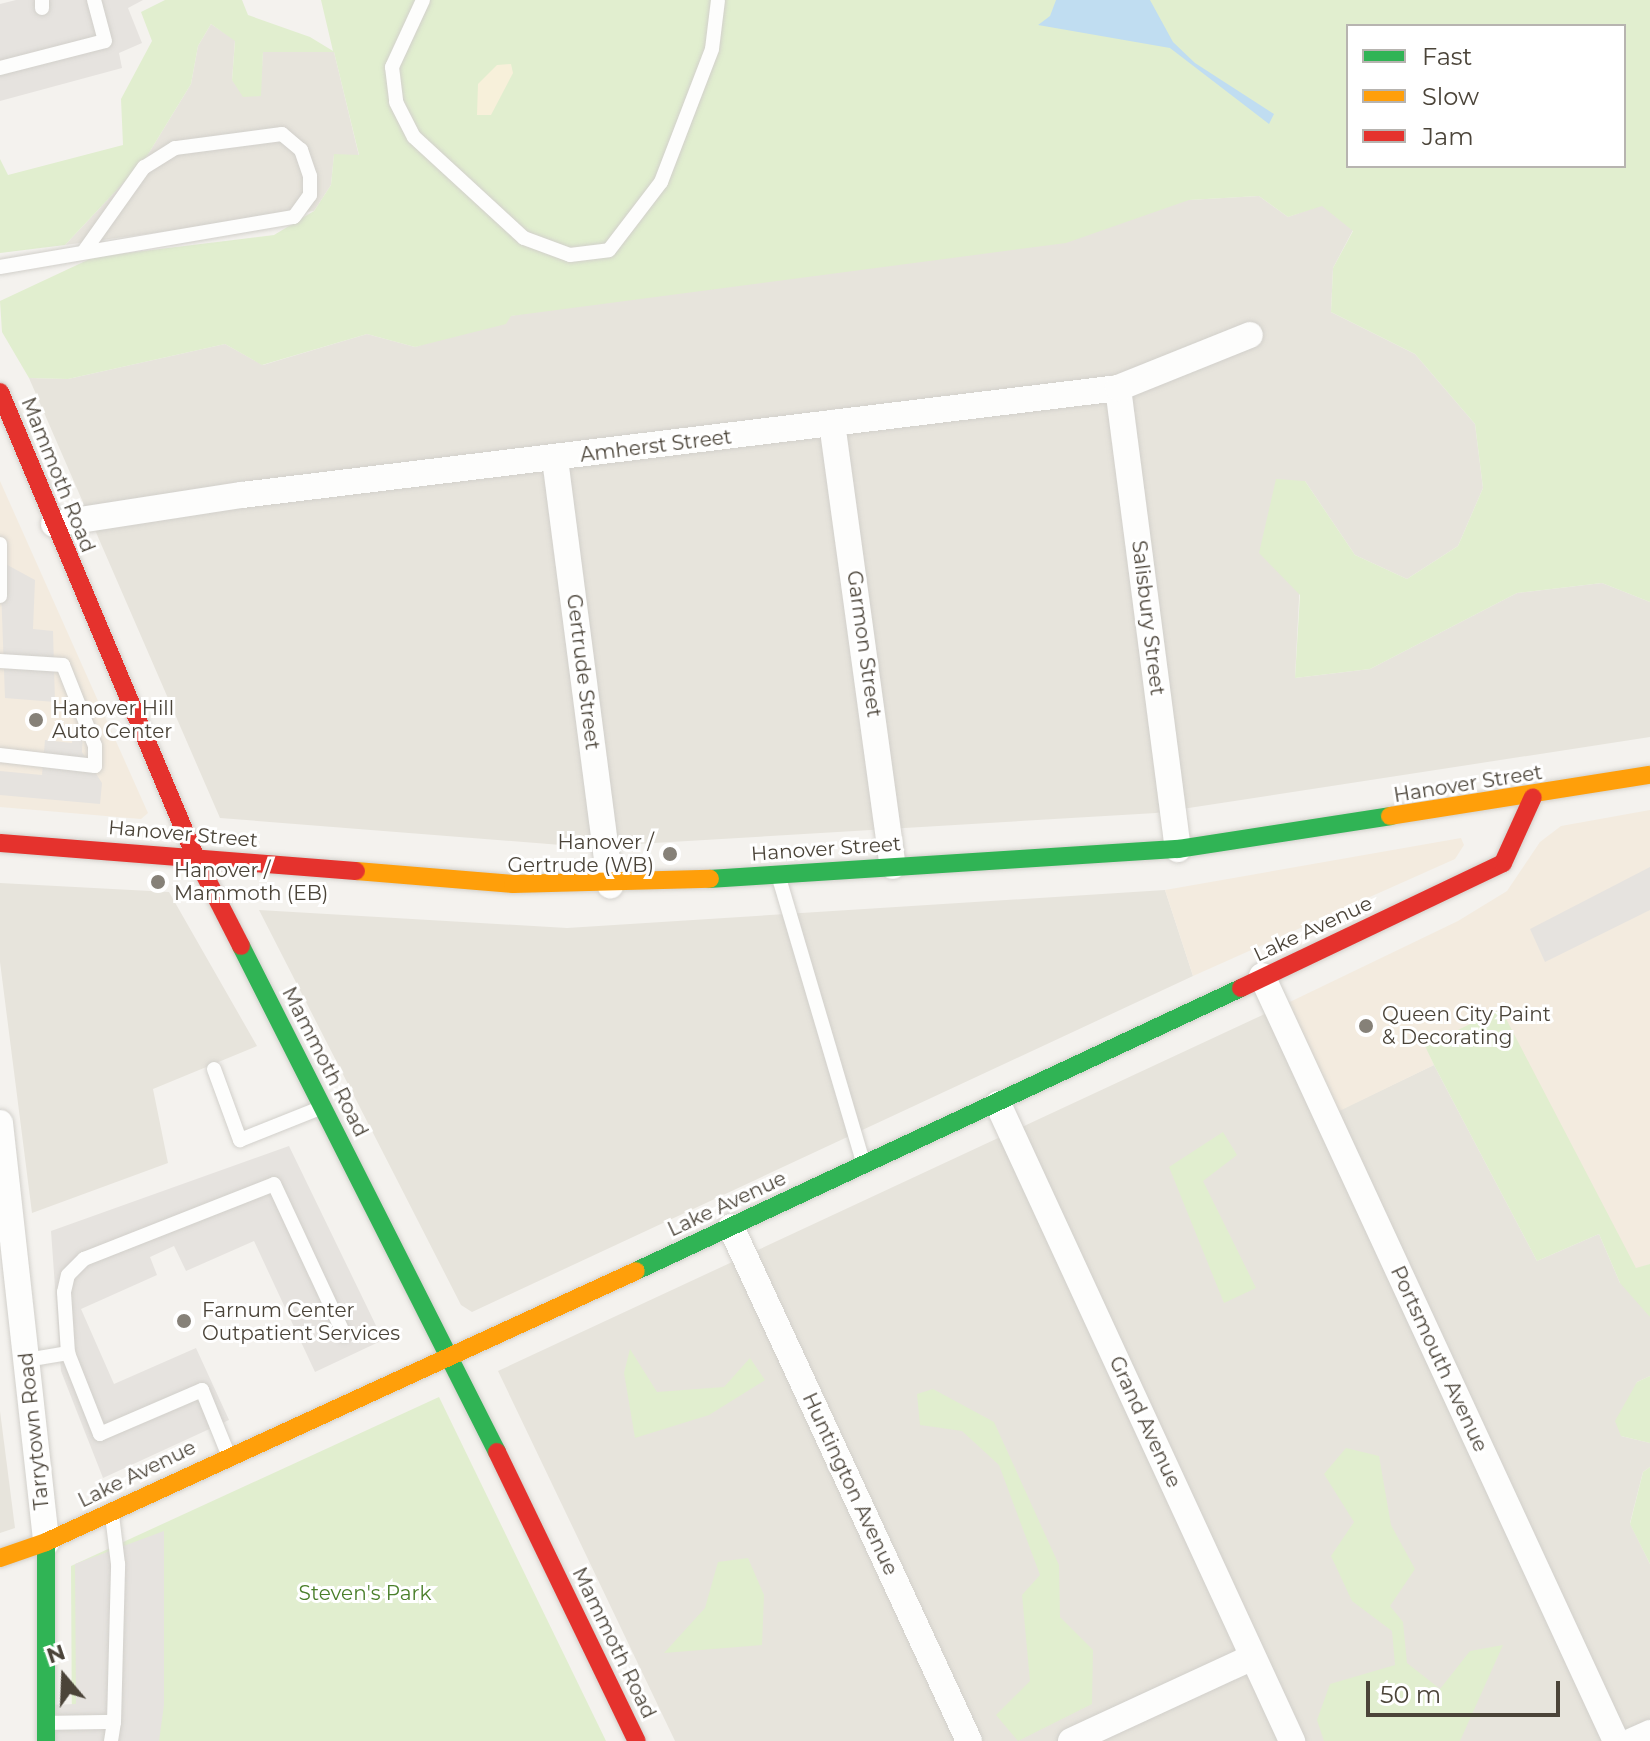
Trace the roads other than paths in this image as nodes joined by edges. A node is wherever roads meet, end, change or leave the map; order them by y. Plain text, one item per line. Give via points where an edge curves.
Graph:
1 (94, 0) edge
2 (423, 0) edge
3 (718, 0) edge
4 (0, 68) edge
5 (85, 250) junction
6 (0, 267) edge
7 (1250, 335) dead end
8 (1118, 388) junction
9 (0, 392) edge
10 (832, 423) junction
11 (555, 459) junction
12 (54, 524) junction
13 (0, 544) edge
14 (0, 596) edge
15 (0, 661) edge
16 (0, 755) edge
17 (1650, 775) edge
18 (1533, 797) junction
19 (1495, 802) junction
20 (0, 843) edge
21 (1178, 849) junction
22 (195, 856) junction
23 (893, 866) junction
24 (777, 874) junction
25 (1466, 879) junction
26 (610, 885) junction
27 (1262, 976) junction
28 (214, 1069) dead end
29 (998, 1104) junction
30 (323, 1106) junction
31 (0, 1123) edge
32 (864, 1165) junction
33 (6, 1224) edge
34 (731, 1227) junction
35 (344, 1334) dead end
36 (68, 1353) junction
37 (450, 1356) junction
38 (27, 1360) junction
39 (228, 1454) junction
40 (112, 1511) junction
41 (46, 1542) junction
42 (0, 1558) edge
43 (1253, 1657) junction
44 (114, 1722) junction
45 (46, 1732) edge
46 (1650, 1733) edge
47 (111, 1741) edge
48 (637, 1741) edge
49 (969, 1741) edge
50 (1071, 1741) edge
51 (1292, 1741) edge
52 (1616, 1741) edge
53 (1632, 1741) edge

1 - 4 lane via 105,41
2 - 3 lane via 392,67 396,102 414,137 524,238 570,255 609,250 661,182 712,49
5 - 5 lane via 294,217 310,195 301,150 282,134 175,148 144,167
5 - 6 lane
7 - 8 street, Amherst Street
8 - 10 street, Amherst Street
8 - 21 street, Salisbury Street
9 - 12 main road, Mammoth Road
10 - 11 street, Amherst Street
10 - 23 street, Garmon Street
11 - 12 street, Amherst Street via 242,495
11 - 26 street, Gertrude Street
12 - 22 main road, Mammoth Road
13 - 14 lane
15 - 16 lane via 63,665 95,746 95,766
17 - 18 main road, Hanover Street
18 - 19 main road, Hanover Street
18 - 25 main road, Lake Avenue via 1524,828 1503,863
19 - 21 main road, Hanover Street
19 - 25 main road via 1493,833
20 - 22 main road, Hanover Street
21 - 23 main road, Hanover Street
22 - 26 main road, Hanover Street via 482,881
22 - 30 main road, Mammoth Road
23 - 24 main road, Hanover Street
24 - 26 main road, Hanover Street
24 - 32 lane
25 - 27 main road, Lake Avenue
27 - 29 main road, Lake Avenue
27 - 52 street, Portsmouth Avenue
28 - 30 lane via 240,1140
29 - 32 main road, Lake Avenue
29 - 43 street, Grand Avenue
30 - 37 main road, Mammoth Road
31 - 33 street, Tarrytown Road
32 - 34 main road, Lake Avenue
33 - 38 street, Tarrytown Road
34 - 37 main road, Lake Avenue
34 - 49 street, Huntington Avenue
35 - 36 lane via 274,1184 84,1259 68,1275 64,1292
36 - 38 lane
36 - 39 lane via 100,1434 202,1390
37 - 39 main road, Lake Avenue
37 - 48 main road, Mammoth Road
38 - 41 street, Tarrytown Road
39 - 40 main road, Lake Avenue
40 - 41 main road, Lake Avenue
40 - 44 lane via 118,1564
41 - 42 main road, Lake Avenue
41 - 45 main road, Tarrytown Road
43 - 50 street
43 - 51 street, Grand Avenue
44 - 45 lane
44 - 47 lane
46 - 53 street

